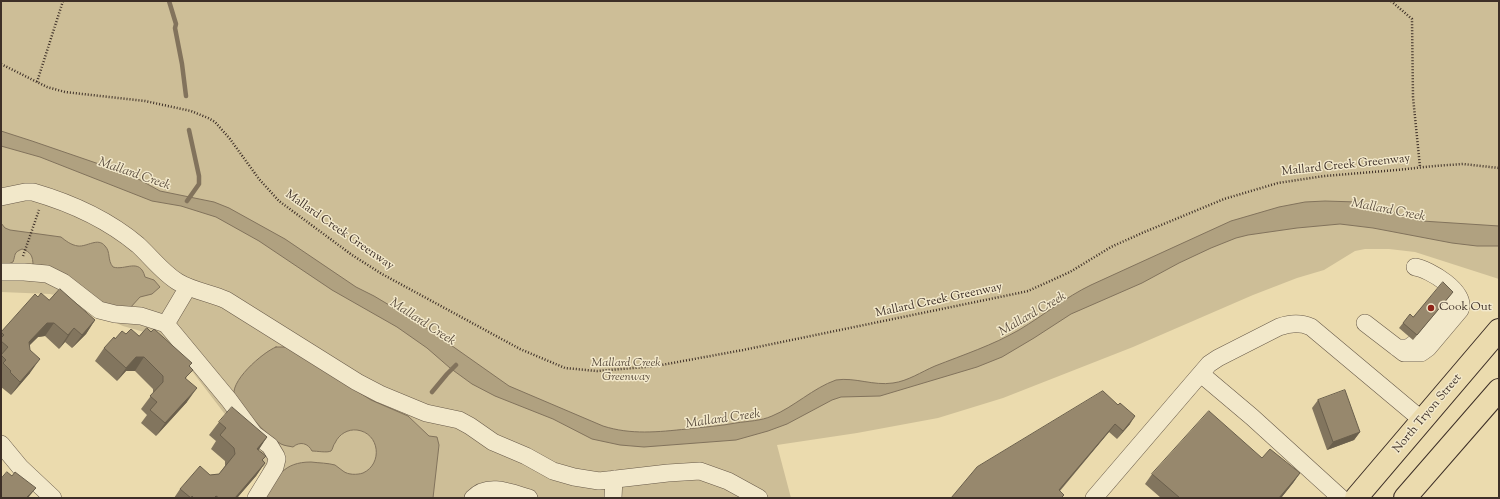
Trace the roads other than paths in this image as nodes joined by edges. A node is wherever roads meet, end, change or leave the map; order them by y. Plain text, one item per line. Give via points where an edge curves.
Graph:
1 (1, 197) edge
2 (1415, 267) dead end
3 (1, 272) edge
4 (188, 287) junction
5 (1365, 323) dead end
6 (166, 324) junction
7 (1499, 330) edge
8 (1201, 374) junction
9 (1499, 390) edge
10 (1422, 420) junction
11 (1, 444) edge
12 (614, 479) junction
13 (53, 498) edge
14 (256, 498) edge
15 (473, 498) edge
16 (529, 498) edge
17 (613, 498) edge
18 (759, 498) edge
19 (1094, 498) edge
20 (1340, 498) edge
21 (1356, 498) edge
22 (1405, 498) edge

1 - 4 street via 32,192 74,206 97,217 131,240 176,281
2 - 5 street via 1429,271 1448,285 1460,298 1462,307 1432,344 1421,353 1404,354
3 - 6 street via 47,274 63,282 100,310 141,316
4 - 6 street
4 - 12 street via 226,300 380,394 431,415 459,420 493,442 553,471 589,480
6 - 14 street via 230,400 254,434 274,451 277,460 275,467
7 - 10 main road, North Tryon Street
8 - 10 street via 1218,358 1279,327 1305,324
8 - 19 street
8 - 20 street via 1258,422
9 - 22 main road
10 - 21 main road, North Tryon Street
11 - 13 street via 25,472
12 - 17 street
12 - 18 street via 700,471 728,481
15 - 16 street via 481,492 490,490

